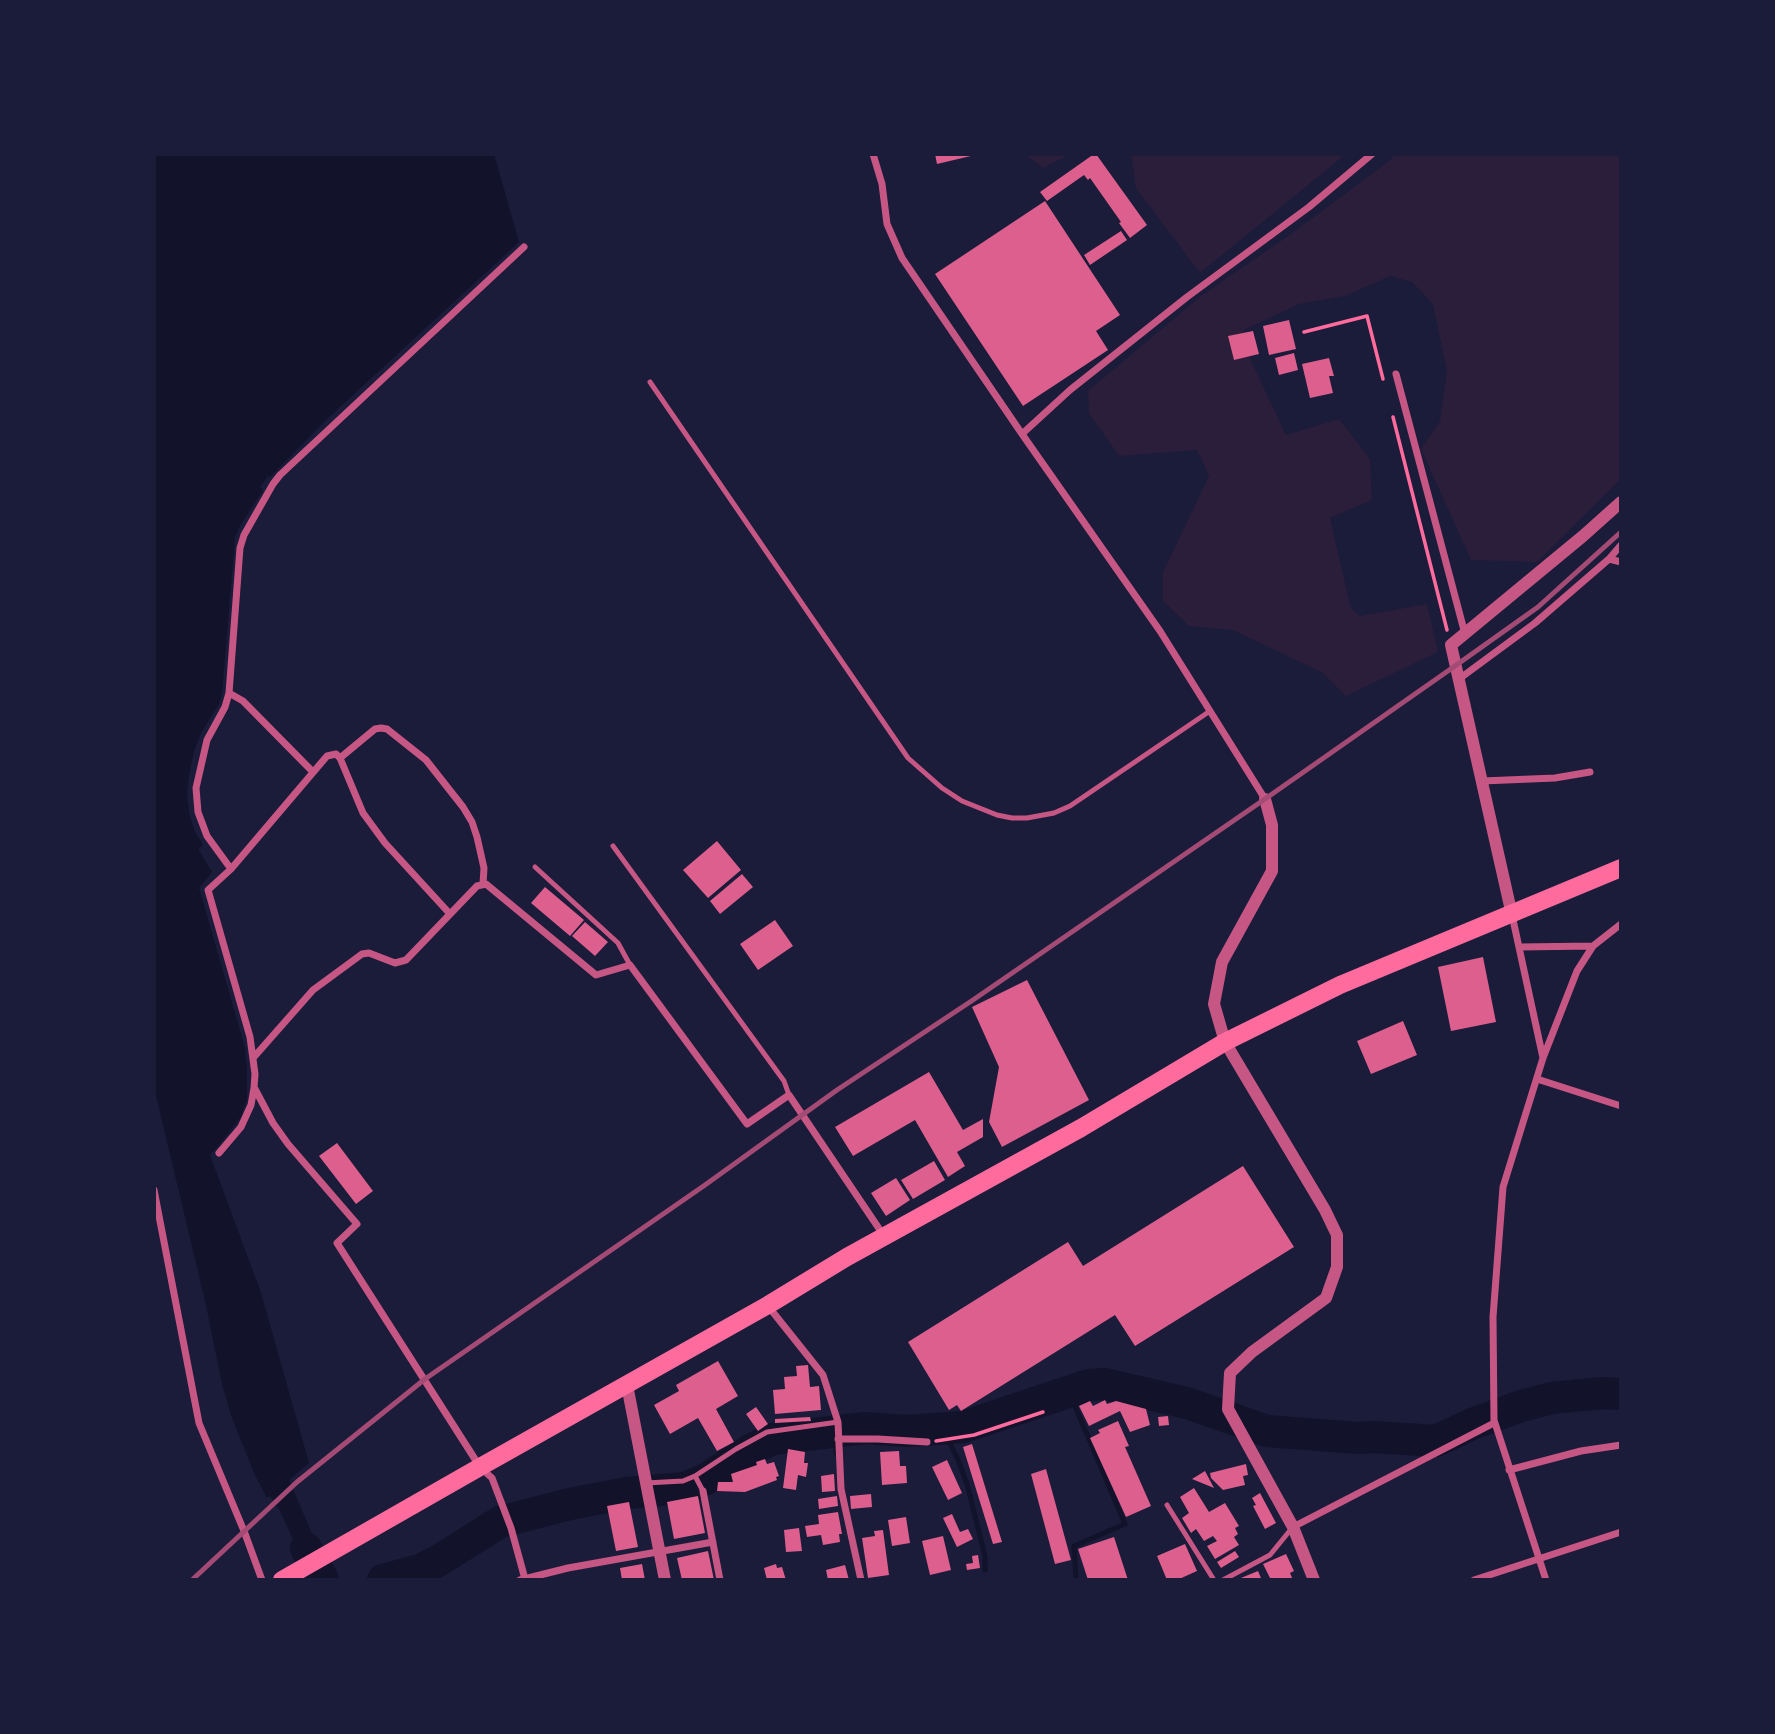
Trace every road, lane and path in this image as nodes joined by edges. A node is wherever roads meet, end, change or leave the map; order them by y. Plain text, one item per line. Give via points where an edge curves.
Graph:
1 (873, 154) edge
2 (1372, 154) edge
3 (524, 247) dead end
4 (1304, 332) dead end
5 (1396, 374) dead end
6 (650, 382) dead end
7 (1384, 382) dead end
8 (1391, 408) dead end
9 (1022, 434) junction
10 (1621, 502) edge
11 (1621, 545) edge
12 (1609, 559) junction
13 (1621, 562) edge
14 (1465, 634) junction
15 (1451, 645) junction
16 (1459, 679) junction
17 (229, 693) junction
18 (1210, 711) junction
19 (340, 758) junction
20 (313, 772) junction
21 (1590, 772) dead end
22 (1482, 781) junction
23 (1265, 799) joint
24 (612, 846) dead end
25 (535, 867) dead end
26 (1621, 868) edge
27 (231, 869) junction
28 (483, 884) junction
29 (450, 914) junction
30 (1512, 915) junction
31 (1621, 924) edge
32 (1593, 946) junction
33 (1519, 947) junction
34 (631, 965) junction
35 (1225, 1042) junction
36 (254, 1057) junction
37 (1543, 1058) junction
38 (1537, 1079) junction
39 (254, 1088) junction
40 (789, 1096) junction
41 (1621, 1105) edge
42 (219, 1153) dead end
43 (154, 1190) edge
44 (884, 1237) junction
45 (768, 1305) junction
46 (627, 1385) junction
47 (1043, 1412) dead end
48 (1494, 1422) junction
49 (838, 1423) junction
50 (838, 1437) junction
51 (927, 1442) joint
52 (1621, 1445) edge
53 (480, 1466) junction
54 (1509, 1470) junction
55 (695, 1476) junction
56 (646, 1483) junction
57 (703, 1490) joint
58 (1167, 1505) dead end
59 (1293, 1527) junction
60 (1621, 1532) edge
61 (713, 1542) junction
62 (660, 1550) junction
63 (1538, 1559) junction
64 (308, 1568) edge
65 (522, 1579) edge
66 (262, 1580) edge
67 (282, 1580) edge
68 (665, 1580) edge
69 (720, 1580) edge
70 (861, 1580) edge
71 (1214, 1580) edge
72 (1223, 1580) edge
73 (1314, 1580) edge
74 (1474, 1580) edge
75 (1546, 1580) edge

1 - 9 street via 887,224 902,258
2 - 9 street via 1070,390
3 - 17 street via 273,484 240,548
4 - 7 path via 1367,316
5 - 14 street
6 - 18 lane via 908,758 962,801 1012,818 1054,813
8 - 15 path
9 - 18 street via 1160,631
10 - 14 street
11 - 12 street
12 - 13 street
12 - 16 street via 1535,623
14 - 15 street
15 - 16 street
16 - 22 street
17 - 20 street via 243,701
17 - 27 street via 207,740 196,788 207,836
18 - 23 street
19 - 20 street via 327,756
19 - 28 street via 381,728 426,761 472,822 484,868
19 - 29 street via 363,813
20 - 27 street
21 - 22 street
22 - 30 street
23 - 35 street via 1272,825 1272,871 1222,962 1214,1004
24 - 40 lane via 784,1081
25 - 34 lane via 618,943
26 - 30 highway
27 - 36 street via 208,890
28 - 29 street
28 - 34 street via 596,975
29 - 36 street via 405,960 396,963 365,953 332,975
30 - 33 street
30 - 35 highway via 1340,985
31 - 32 street
32 - 33 street
32 - 37 street via 1577,971
33 - 37 street
34 - 40 street via 747,1124
35 - 44 highway
35 - 59 street via 1337,1235 1337,1267 1326,1298 1230,1373 1228,1409
36 - 39 street
37 - 38 street
38 - 41 street
38 - 48 street via 1503,1187 1493,1317
39 - 42 street via 241,1127
39 - 53 street via 288,1144 357,1224 337,1243
40 - 44 street
43 - 66 street via 199,1423
44 - 45 highway
45 - 46 highway
45 - 49 street via 823,1375
46 - 53 highway
46 - 56 street
47 - 51 path via 974,1434
48 - 54 street
48 - 59 street
49 - 50 street
49 - 55 lane via 767,1432
50 - 51 street
50 - 70 street via 841,1489
52 - 54 street
53 - 64 highway
53 - 65 street via 492,1478 511,1528
54 - 63 street
55 - 56 lane
55 - 57 lane
56 - 62 street
57 - 61 street
58 - 71 lane
59 - 72 lane via 1270,1555
59 - 73 street
60 - 63 street
61 - 62 street
61 - 69 street
62 - 65 street
62 - 68 street
63 - 74 street
63 - 75 street
64 - 67 highway

